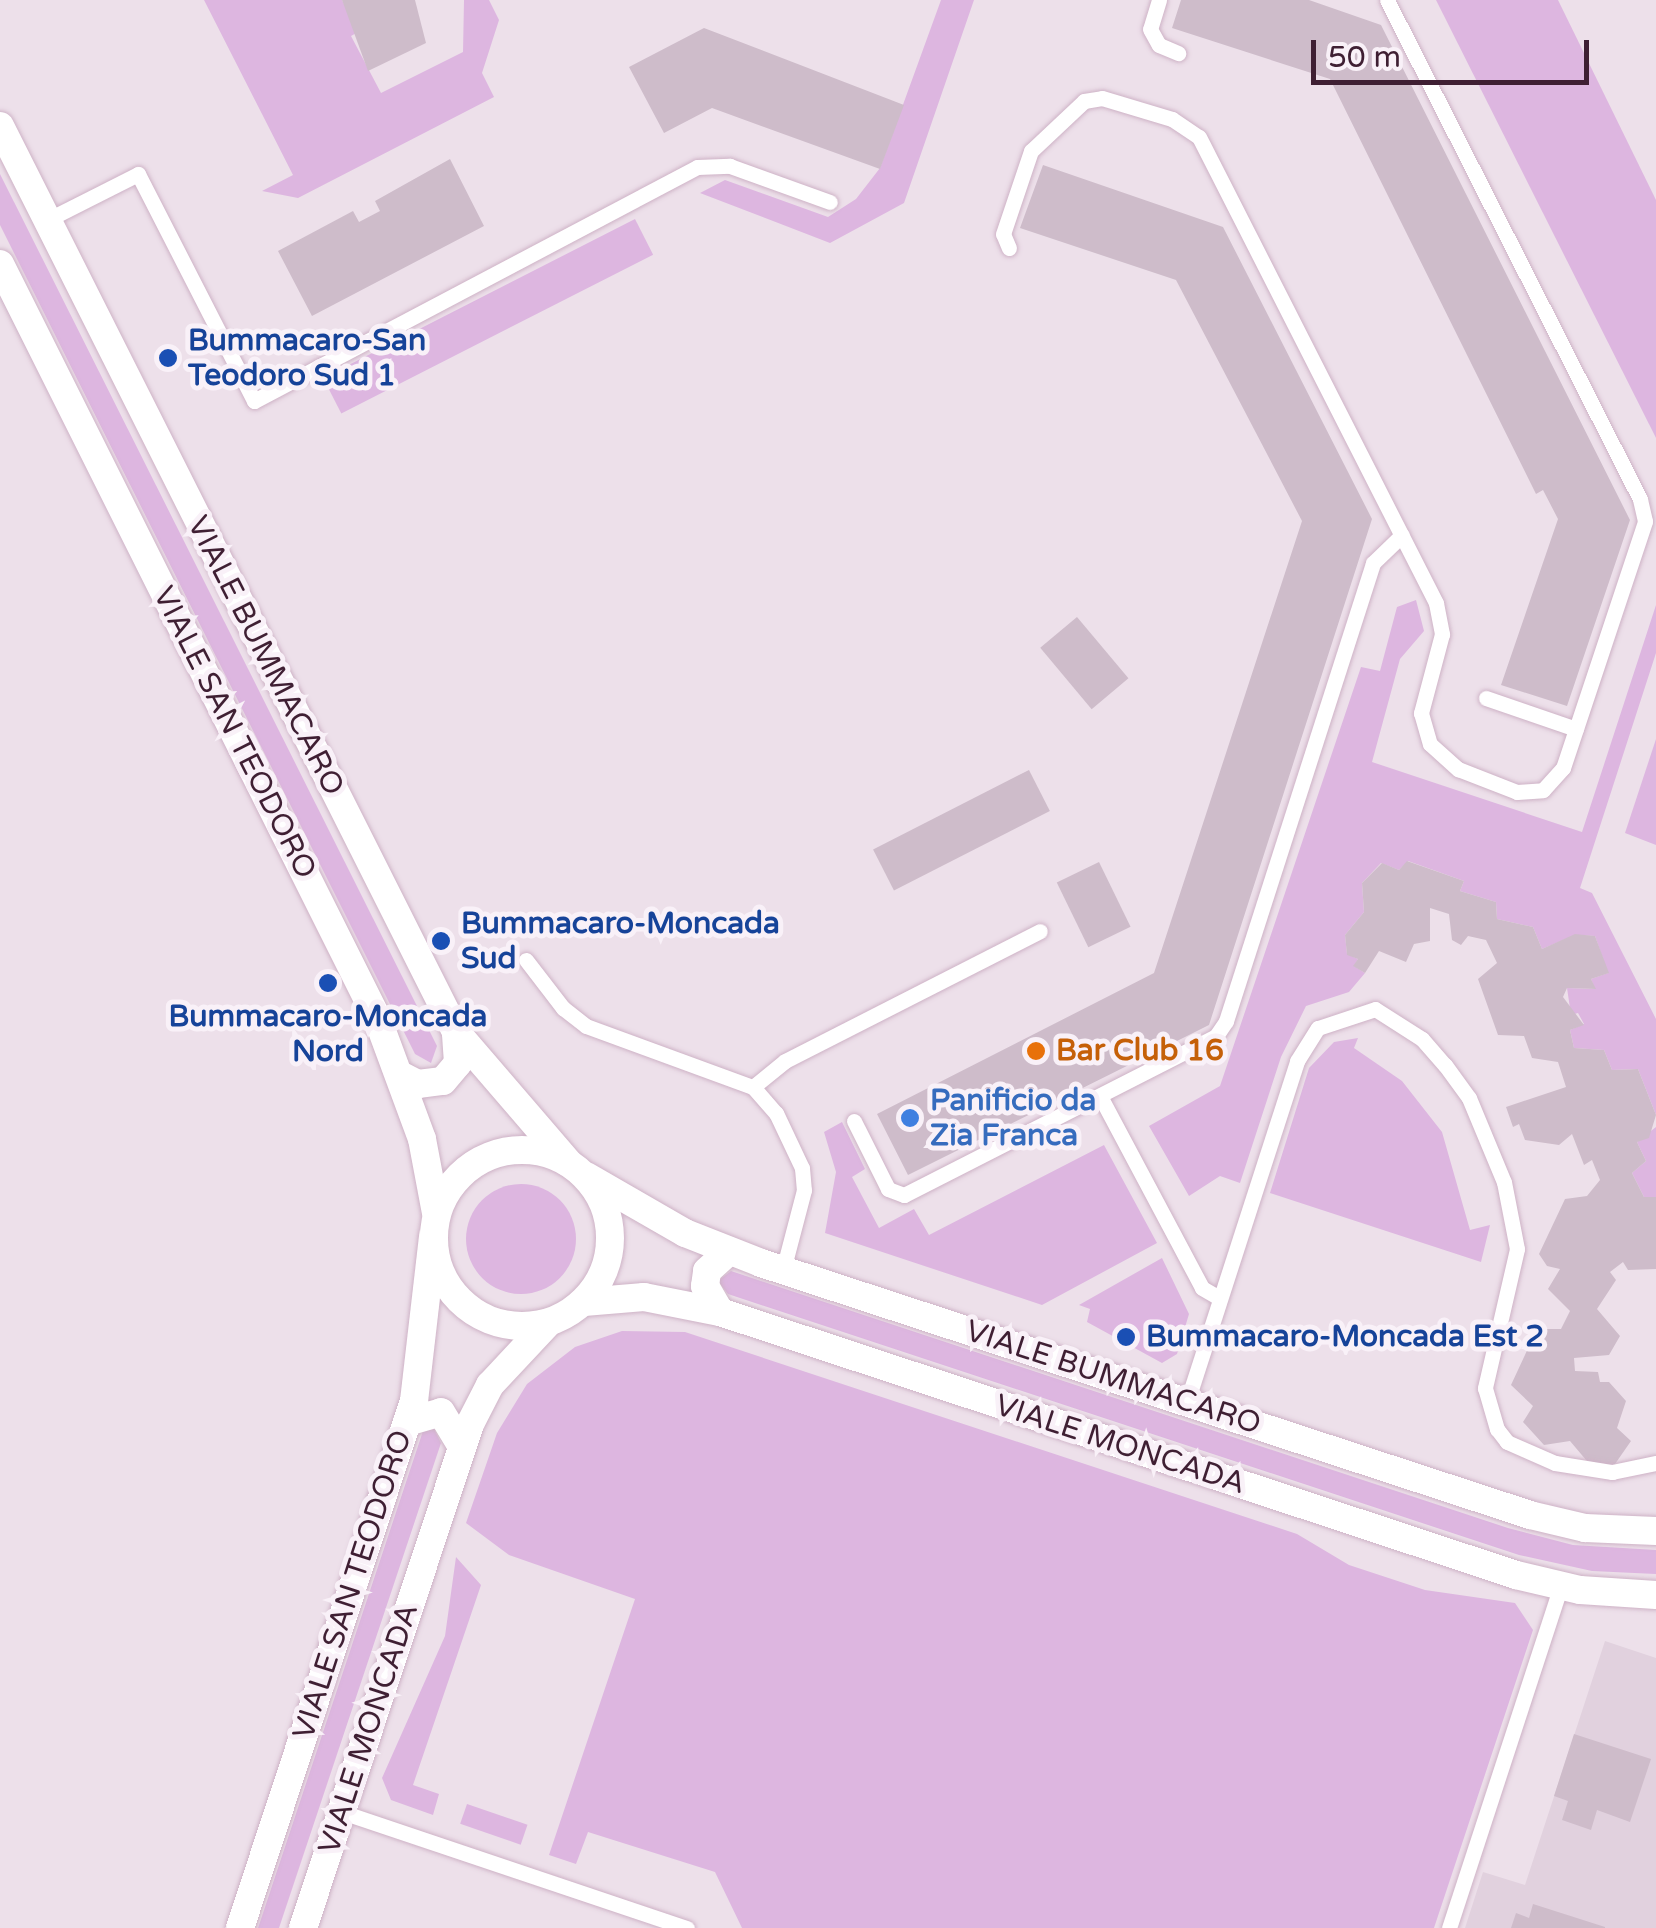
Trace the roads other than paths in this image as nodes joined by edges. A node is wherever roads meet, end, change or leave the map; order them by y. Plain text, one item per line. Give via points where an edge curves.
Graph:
1 (1159, 0) edge
2 (1387, 0) edge
3 (1178, 53) dead end
4 (0, 126) edge
5 (830, 202) dead end
6 (47, 220) junction
7 (1010, 248) dead end
8 (0, 264) edge
9 (1402, 535) junction
10 (1486, 698) dead end
11 (1576, 729) junction
12 (1040, 930) dead end
13 (526, 960) dead end
14 (456, 1032) junction
15 (402, 1076) junction
16 (753, 1087) junction
17 (1100, 1096) junction
18 (854, 1121) dead end
19 (577, 1169) junction
20 (435, 1224) junction
21 (729, 1251) junction
22 (783, 1270) junction
23 (1219, 1298) junction
24 (584, 1302) junction
25 (720, 1312) junction
26 (548, 1323) junction
27 (1186, 1402) junction
28 (407, 1422) junction
29 (462, 1447) junction
30 (1656, 1464) edge
31 (1656, 1531) edge
32 (1561, 1586) junction
33 (1656, 1595) edge
34 (342, 1812) junction
35 (240, 1928) edge
36 (303, 1928) edge
37 (687, 1928) edge
38 (1450, 1928) edge

1 - 3 lane via 1150,30 1159,46
2 - 11 lane via 1640,498 1642,539
4 - 6 main road, VIALE BUMMACARO
5 - 6 lane via 730,166 698,167 254,401 138,174
6 - 14 main road, VIALE BUMMACARO
7 - 9 lane via 1003,234 1031,151 1075,107 1102,98 1186,126 1210,152
8 - 15 main road, VIALE SAN TEODORO
9 - 11 lane via 1441,620 1420,713 1430,744 1458,769 1531,792 1554,780
9 - 17 lane via 1380,552 1367,580 1226,1021 1208,1041
10 - 11 lane
12 - 16 lane via 785,1061
13 - 16 lane via 586,1026
14 - 15 main road via 458,1062 442,1082 418,1084
14 - 19 main road, VIALE BUMMACARO
15 - 20 main road, VIALE SAN TEODORO
16 - 22 lane via 776,1114 802,1168 804,1190
17 - 18 lane via 898,1196
17 - 23 lane via 1202,1288
19 - 20 main road via 524,1149 490,1155 460,1174
19 - 21 main road, VIALE BUMMACARO
19 - 24 main road via 608,1216 611,1239 603,1273
20 - 26 main road via 436,1260 460,1301 500,1324
20 - 28 main road, VIALE SAN TEODORO via 424,1340
21 - 22 main road, VIALE BUMMACARO
21 - 25 main road via 713,1262 704,1286
22 - 27 main road, VIALE BUMMACARO
23 - 27 lane
23 - 30 lane via 1306,1042 1334,1018 1375,1009 1422,1039 1445,1065 1469,1098 1504,1182 1516,1249 1485,1388 1497,1430 1520,1449 1555,1463 1612,1472
24 - 25 main road, VIALE MONCADA via 644,1297
24 - 26 main road
25 - 32 main road, VIALE MONCADA
26 - 29 main road, VIALE MONCADA via 490,1385
27 - 31 main road, VIALE BUMMACARO via 1530,1515 1584,1528
28 - 29 main road via 441,1412
28 - 35 main road, VIALE SAN TEODORO
29 - 34 main road, VIALE MONCADA
32 - 33 main road, VIALE MONCADA
32 - 38 lane
34 - 36 main road, VIALE MONCADA
34 - 37 lane

